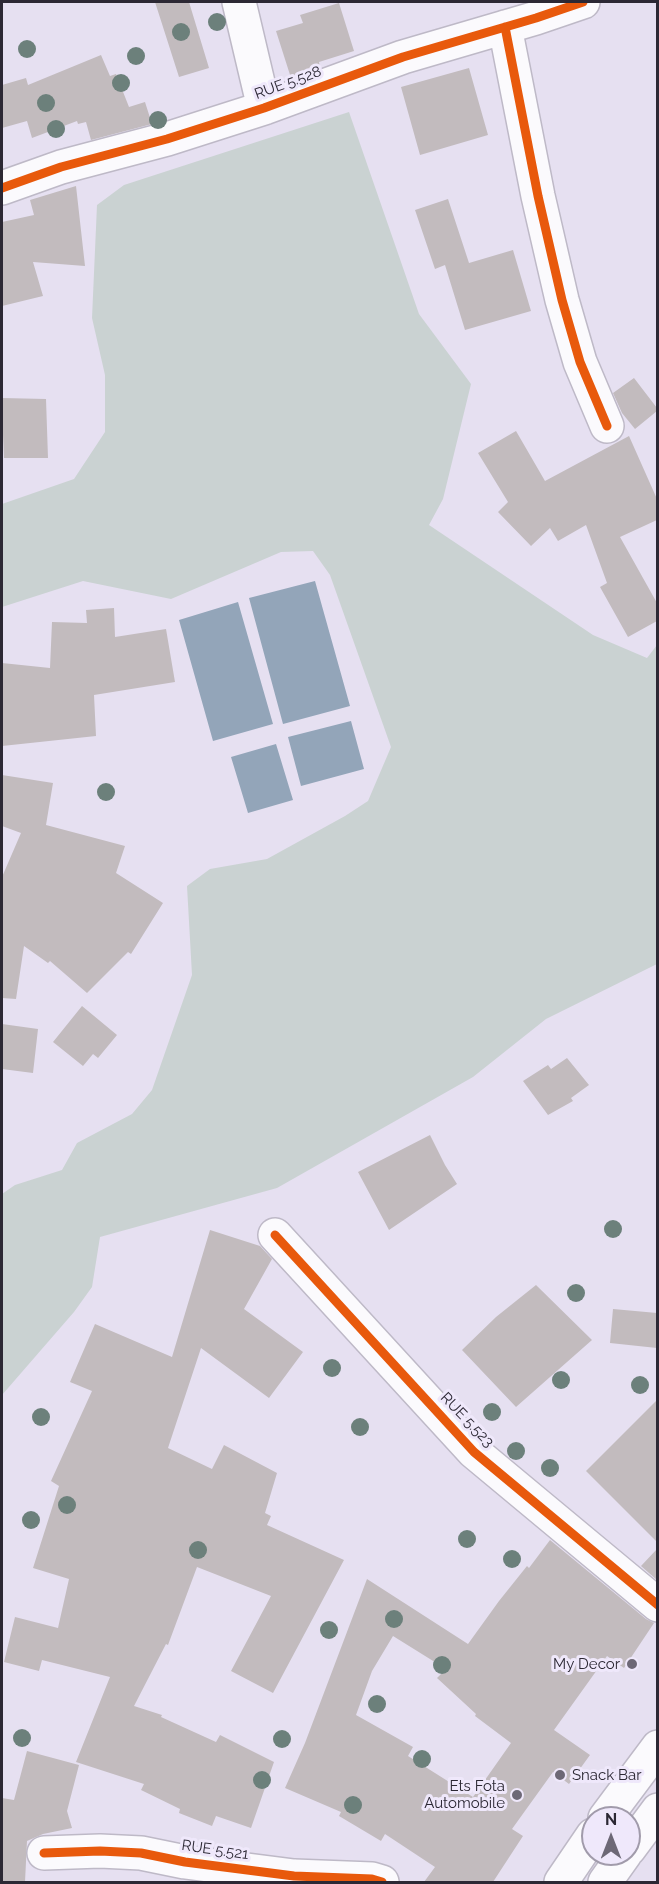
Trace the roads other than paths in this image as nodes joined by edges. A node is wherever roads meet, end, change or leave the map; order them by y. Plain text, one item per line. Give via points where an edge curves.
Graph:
1 (239, 2) edge
2 (583, 2) edge
3 (505, 27) junction
4 (264, 108) junction
5 (2, 188) edge
6 (607, 426) dead end
7 (275, 1235) dead end
8 (657, 1605) edge
9 (657, 1747) edge
10 (614, 1806) edge
11 (657, 1810) edge
12 (641, 1832) edge
13 (44, 1853) dead end
14 (581, 1853) edge
15 (616, 1866) edge
16 (382, 1882) edge
17 (561, 1882) edge
18 (604, 1882) edge

1 - 4 street
2 - 3 street, RUE 5.528
3 - 4 street, RUE 5.528 via 404,57
3 - 6 street via 562,300 580,362
4 - 5 street, RUE 5.528
7 - 8 street, RUE 5.523 via 474,1452
9 - 10 street
11 - 12 street
13 - 16 street, RUE 5.521 via 141,1853 294,1876
14 - 17 street
15 - 18 street

